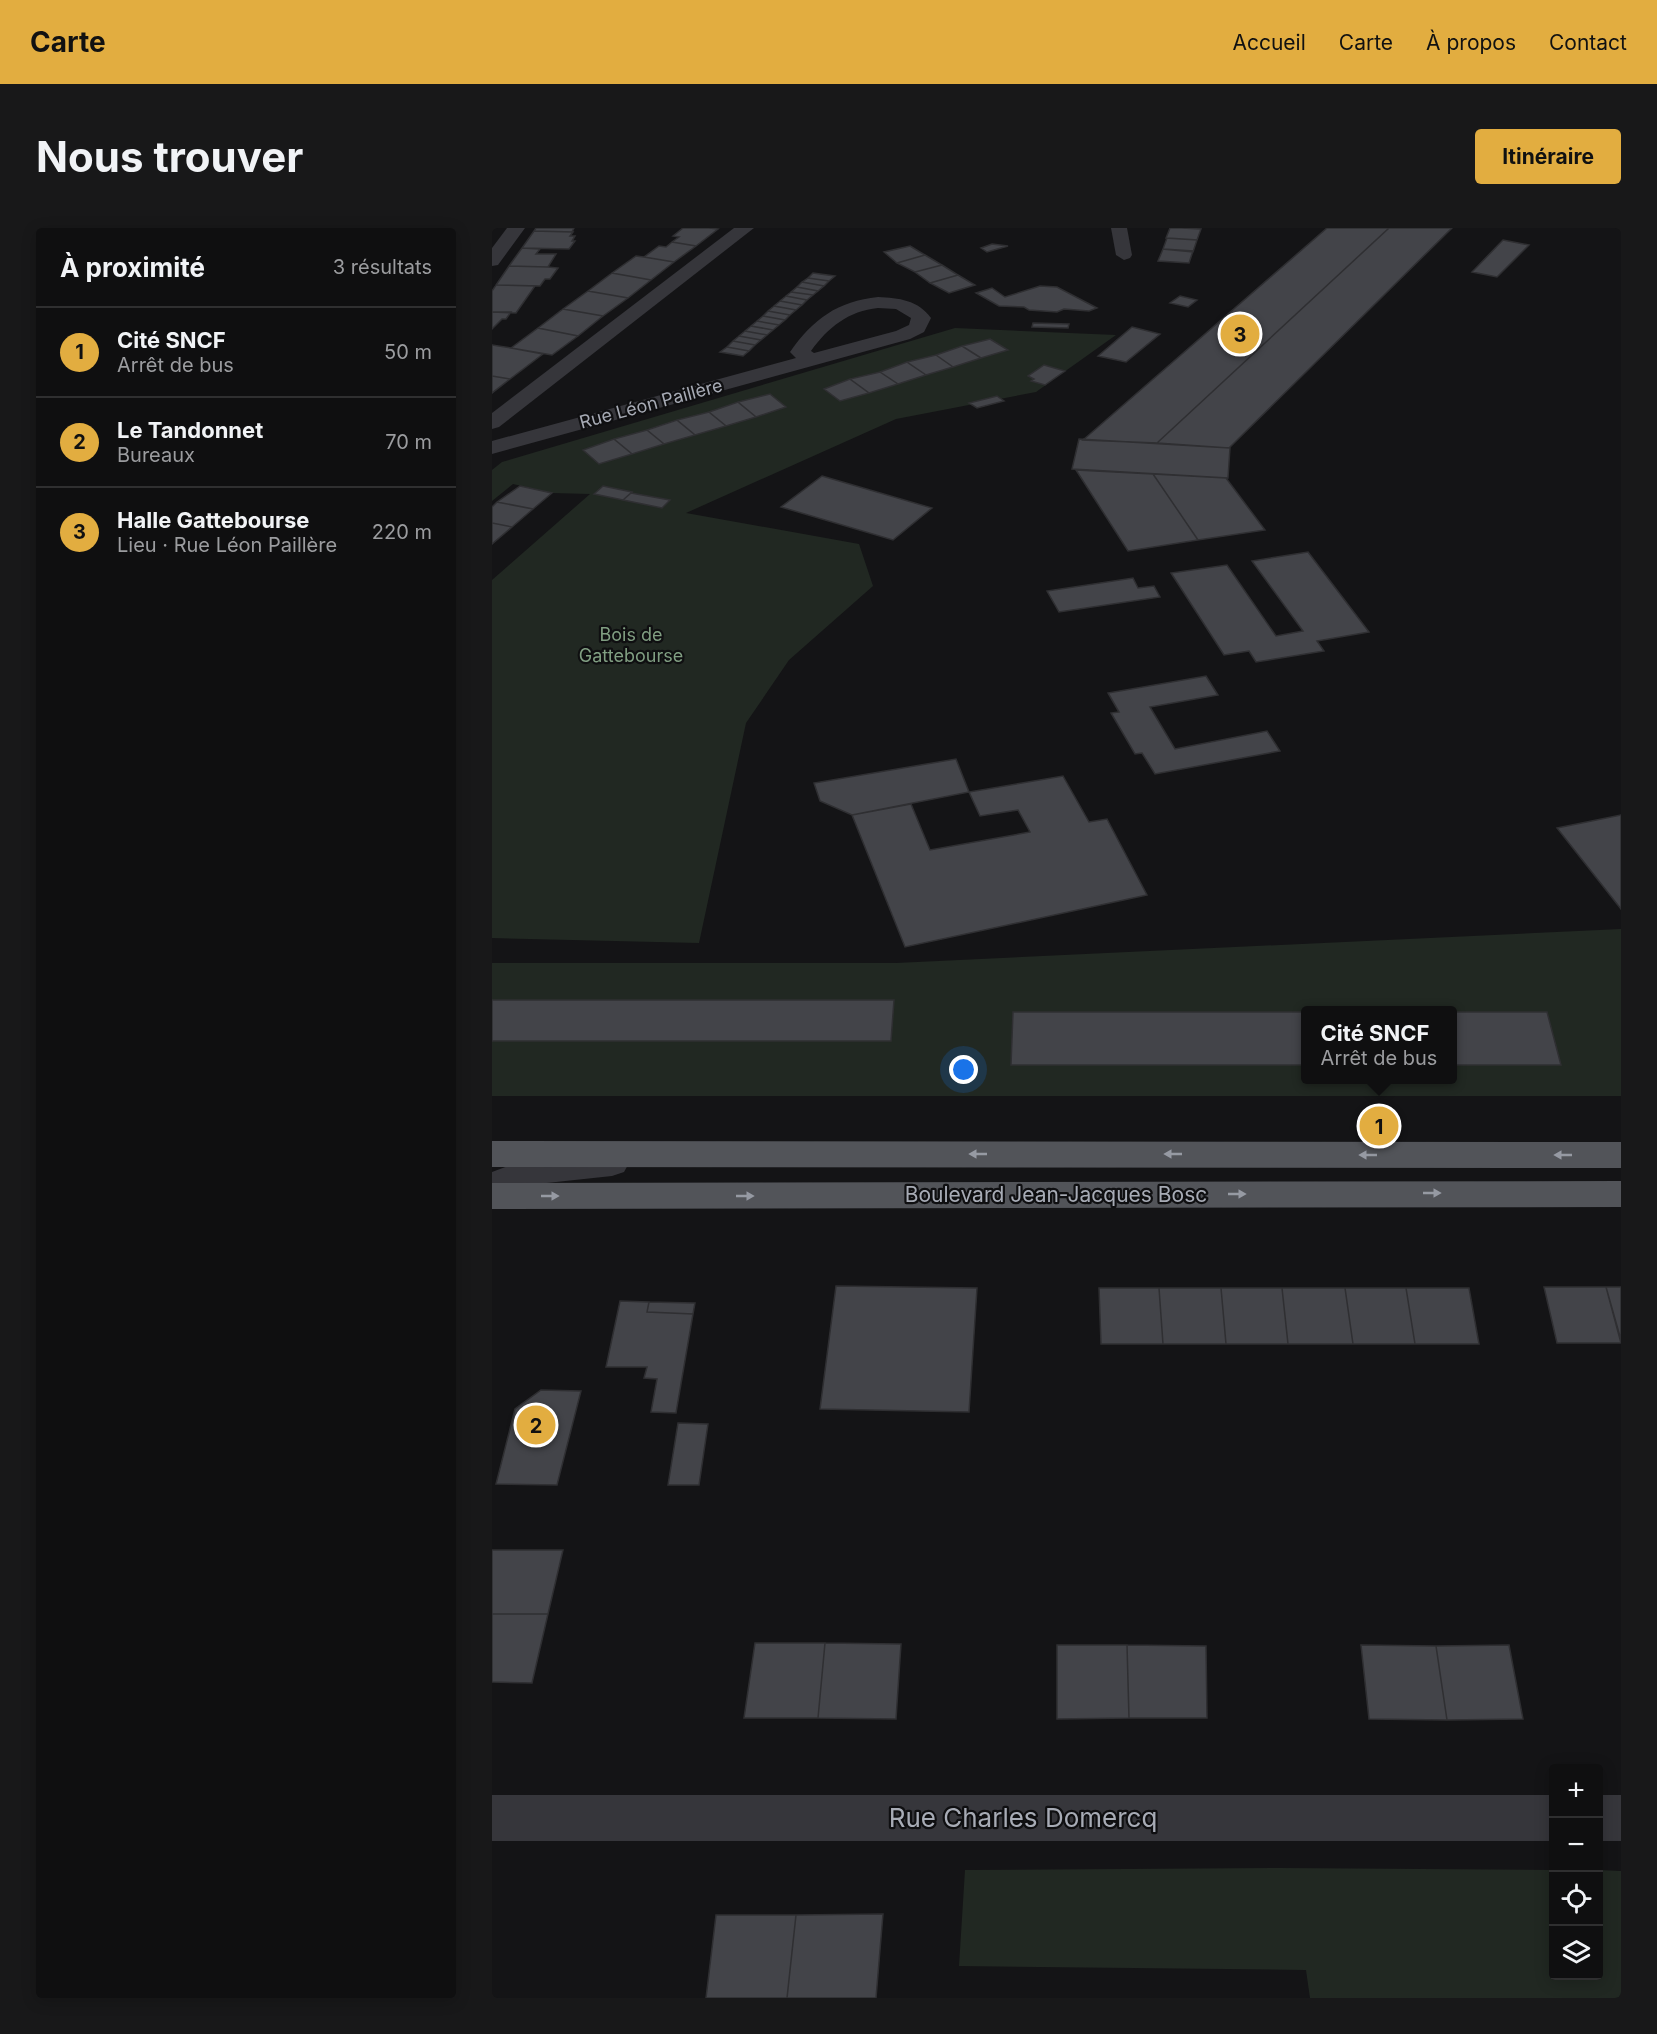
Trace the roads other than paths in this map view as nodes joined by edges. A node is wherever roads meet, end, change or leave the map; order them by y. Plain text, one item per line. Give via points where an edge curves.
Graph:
1 (516, 228) edge
2 (745, 228) edge
3 (1119, 228) edge
4 (1124, 255) dead end
5 (492, 261) edge
6 (810, 360) junction
7 (492, 423) edge
8 (492, 448) edge
9 (492, 1154) edge
10 (697, 1154) junction
11 (1621, 1155) edge
12 (492, 1186) edge
13 (1621, 1194) edge
14 (492, 1196) edge
15 (492, 1818) edge
16 (1549, 1818) edge
17 (1603, 1818) edge
18 (1621, 1818) edge

1 - 5 street
2 - 7 street
3 - 4 lane
6 - 6 street, Rue Léon Paillère via 903,335 917,328 921,318 915,310 897,304 849,306 808,339 800,352
6 - 8 street, Rue Léon Paillère
9 - 10 main road, Boulevard Jean-Jacques Bosc
11 -> 10 main road, Boulevard Jean-Jacques Bosc
10 - 12 street via 524,1173
14 -> 13 main road, Boulevard Jean-Jacques Bosc
15 - 16 street, Rue Charles Domercq
17 - 18 street

